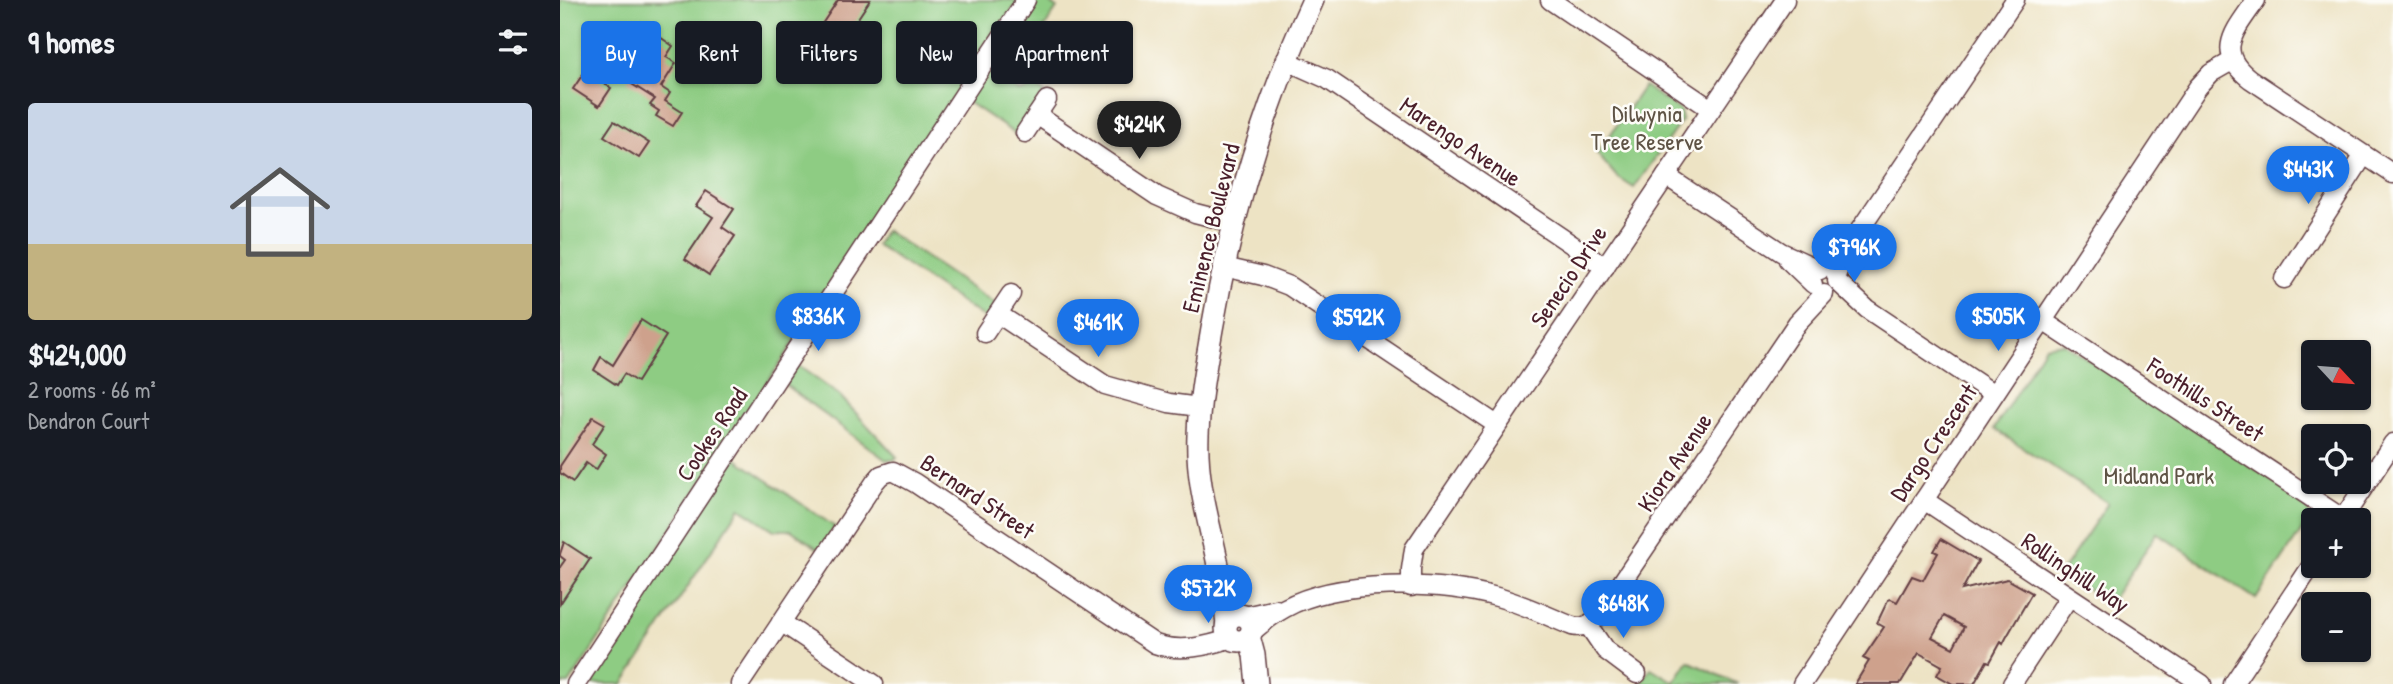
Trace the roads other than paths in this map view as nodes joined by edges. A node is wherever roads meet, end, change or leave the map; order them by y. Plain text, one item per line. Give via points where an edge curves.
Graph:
1 (1026, 0) edge
2 (1313, 0) edge
3 (1550, 0) edge
4 (1785, 0) edge
5 (2015, 0) edge
6 (2256, 0) edge
7 (1287, 61) junction
8 (2232, 61) junction
9 (1048, 100) dead end
10 (1711, 109) junction
11 (1037, 115) junction
12 (1025, 133) dead end
13 (2364, 155) junction
14 (2393, 174) edge
15 (1666, 176) junction
16 (1234, 223) junction
17 (1224, 267) junction
18 (1605, 267) junction
19 (2284, 279) dead end
20 (1825, 282) junction
21 (1011, 294) dead end
22 (998, 314) junction
23 (2043, 321) junction
24 (985, 333) dead end
25 (1994, 394) junction
26 (1199, 407) junction
27 (1497, 425) junction
28 (2393, 443) edge
29 (1924, 500) junction
30 (2325, 508) edge
31 (2349, 508) edge
32 (2303, 578) edge
33 (1411, 587) junction
34 (2069, 597) junction
35 (781, 622) junction
36 (1588, 625) junction
37 (1238, 629) junction
38 (1637, 674) dead end
39 (1256, 683) edge
40 (576, 684) edge
41 (740, 684) edge
42 (874, 684) edge
43 (1802, 684) edge
44 (2012, 684) edge
45 (2202, 684) edge
46 (2233, 684) edge

1 - 40 street, Cookes Road
2 - 7 street, Eminence Boulevard
3 - 10 street
4 - 10 street, Senecio Drive
5 - 20 street, Kiora Avenue
6 - 8 street via 2231,40
7 - 16 street, Eminence Boulevard
7 - 18 street, Marengo Avenue via 1327,79
8 - 13 street via 2250,79
8 - 23 street, Dargo Crescent via 2211,73 2199,87
9 - 11 street
10 - 15 street, Senecio Drive
11 - 12 street
11 - 16 street via 1157,196
13 - 14 street
13 - 19 street
15 - 18 street, Senecio Drive
15 - 20 street
16 - 17 street, Eminence Boulevard
17 - 26 street, Eminence Boulevard
17 - 27 street via 1289,286
18 - 27 street, Senecio Drive
20 - 25 street
20 - 36 street, Kiora Avenue via 1599,616
21 - 22 street
22 - 24 street
22 - 26 street via 1105,385
23 - 25 street, Dargo Crescent
23 - 30 street, Foothills Street
25 - 29 street, Dargo Crescent
26 - 37 street, Eminence Boulevard via 1201,491 1217,559 1238,599
27 - 33 street, Senecio Drive via 1414,549
28 - 31 street
29 - 34 street, Rollinghill Way
29 - 43 street, Dargo Crescent
32 - 46 street
33 - 36 street via 1469,591 1572,626
33 - 37 street via 1366,587 1312,597
34 - 44 street
34 - 45 street, Rollinghill Way
35 - 37 street, Bernard Street via 875,482 893,471 1147,640 1172,649 1191,647
35 - 41 street, Bernard Street
35 - 42 street
36 - 38 street via 1605,650
37 - 39 street, Eminence Boulevard via 1254,655

